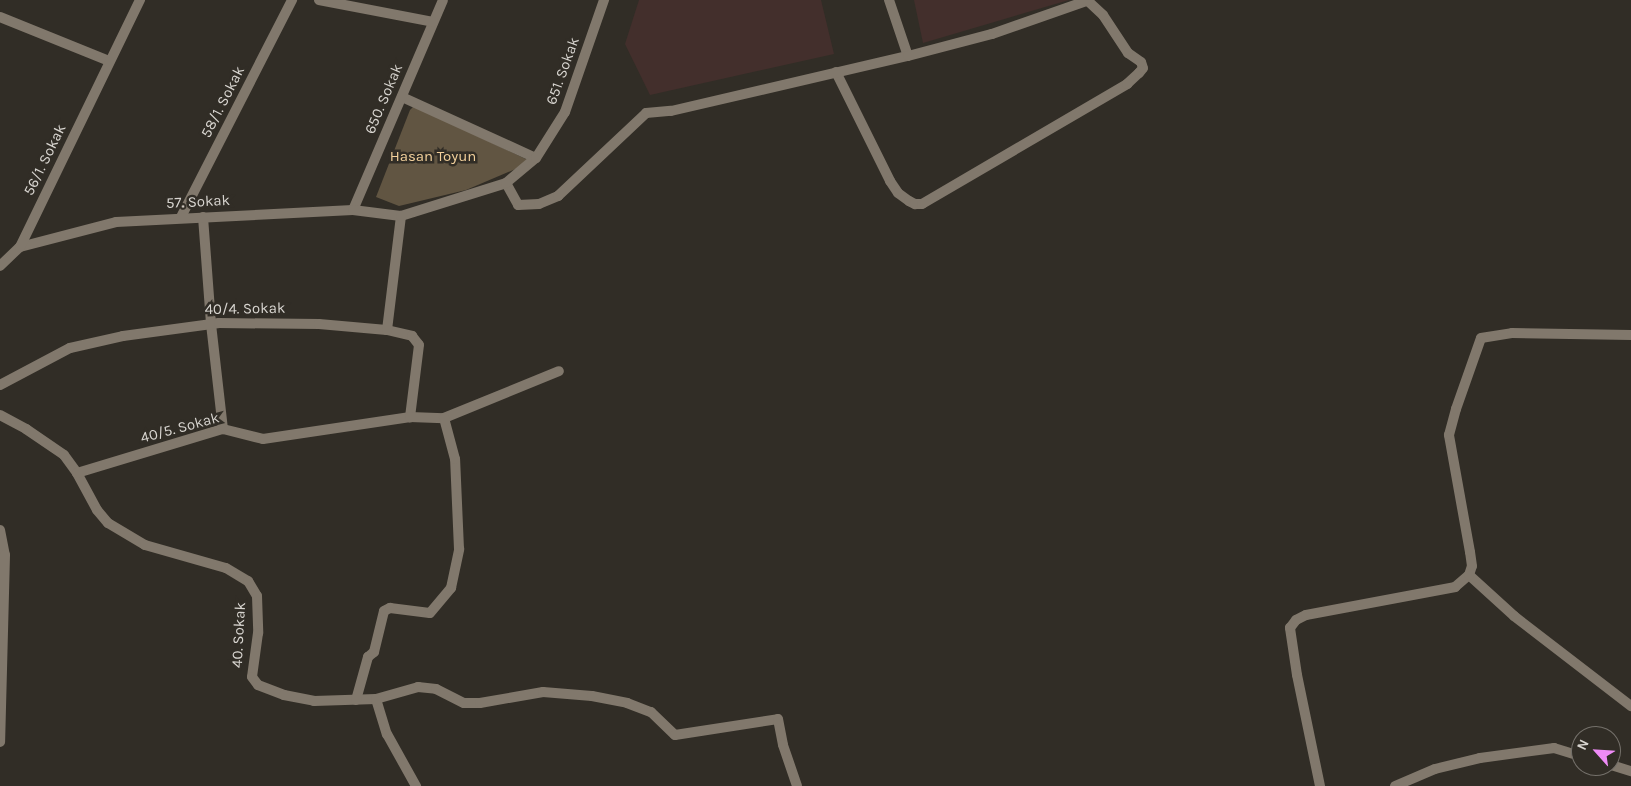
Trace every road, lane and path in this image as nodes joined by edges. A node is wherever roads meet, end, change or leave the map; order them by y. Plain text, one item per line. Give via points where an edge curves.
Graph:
1 (140, 0) edge
2 (292, 0) edge
3 (319, 0) edge
4 (443, 0) edge
5 (604, 0) edge
6 (888, 0) edge
7 (1089, 1) edge
8 (0, 17) edge
9 (433, 22) junction
10 (908, 56) junction
11 (109, 61) junction
12 (836, 72) junction
13 (402, 97) junction
14 (536, 158) junction
15 (506, 183) junction
16 (353, 210) junction
17 (381, 213) joint
18 (401, 216) junction
19 (181, 217) junction
20 (203, 217) junction
21 (20, 247) junction
22 (0, 266) edge
23 (211, 324) junction
24 (387, 330) junction
25 (1631, 335) edge
26 (559, 371) dead end
27 (0, 385) edge
28 (0, 415) edge
29 (410, 417) junction
30 (444, 418) junction
31 (223, 428) junction
32 (78, 473) junction
33 (0, 530) edge
34 (1469, 576) junction
35 (376, 699) junction
36 (356, 700) junction
37 (1631, 706) edge
38 (0, 742) edge
39 (1571, 753) edge
40 (416, 786) edge
41 (798, 786) edge
42 (1320, 786) edge
43 (1395, 786) edge

1 - 11 street, 56/1. Sokak
2 - 19 street, 58/1. Sokak
3 - 9 street
4 - 9 street, 650. Sokak
5 - 14 street, 651. Sokak via 565,112
6 - 10 street
7 - 10 street via 992,34
7 - 12 street via 1103,15 1128,53 1141,62 1143,68 1140,73 1127,84 922,204 909,201 890,181
8 - 11 street
9 - 13 street, 650. Sokak
10 - 12 street
11 - 21 street, 56/1. Sokak
12 - 15 street via 671,111 646,113 558,196 539,204 518,205
13 - 14 street
13 - 16 street, 650. Sokak
14 - 15 street, 651. Sokak
15 - 18 street, 651. Sokak
16 - 17 street, 57. Sokak
16 - 20 street, 57. Sokak
17 - 18 street, 651. Sokak
18 - 24 street
19 - 20 street, 57. Sokak
19 - 21 street, 57. Sokak via 116,222
20 - 23 street
21 - 22 street, 56/1. Sokak
23 - 24 street, 40/4. Sokak via 318,324
23 - 27 street, 40/4. Sokak via 123,336 70,348
23 - 31 street
24 - 29 street via 412,336 419,346
25 - 34 street via 1512,333 1481,338 1450,435 1472,566
26 - 30 street, 40/5. Sokak
28 - 32 street, 40. Sokak via 64,455
29 - 30 street, 40/5. Sokak
29 - 31 street, 40/5. Sokak via 263,439
30 - 36 street via 452,439 456,469 459,549 451,588 430,612 390,608 384,611 374,652 368,657
31 - 32 street, 40/5. Sokak
32 - 36 street, 40. Sokak via 97,510 108,523 145,545 226,568 248,581 257,596 258,633 252,677 258,685 314,701
33 - 38 street via 5,555
34 - 37 street via 1514,616
34 - 42 street via 1456,586 1306,614 1290,628
35 - 36 street, 40. Sokak
35 - 40 street via 387,734
35 - 41 street, 40. Sokak via 418,687 436,689 464,703 543,692 592,696 651,712 675,735 778,719
39 - 43 street via 1554,748 1480,758 1434,769

